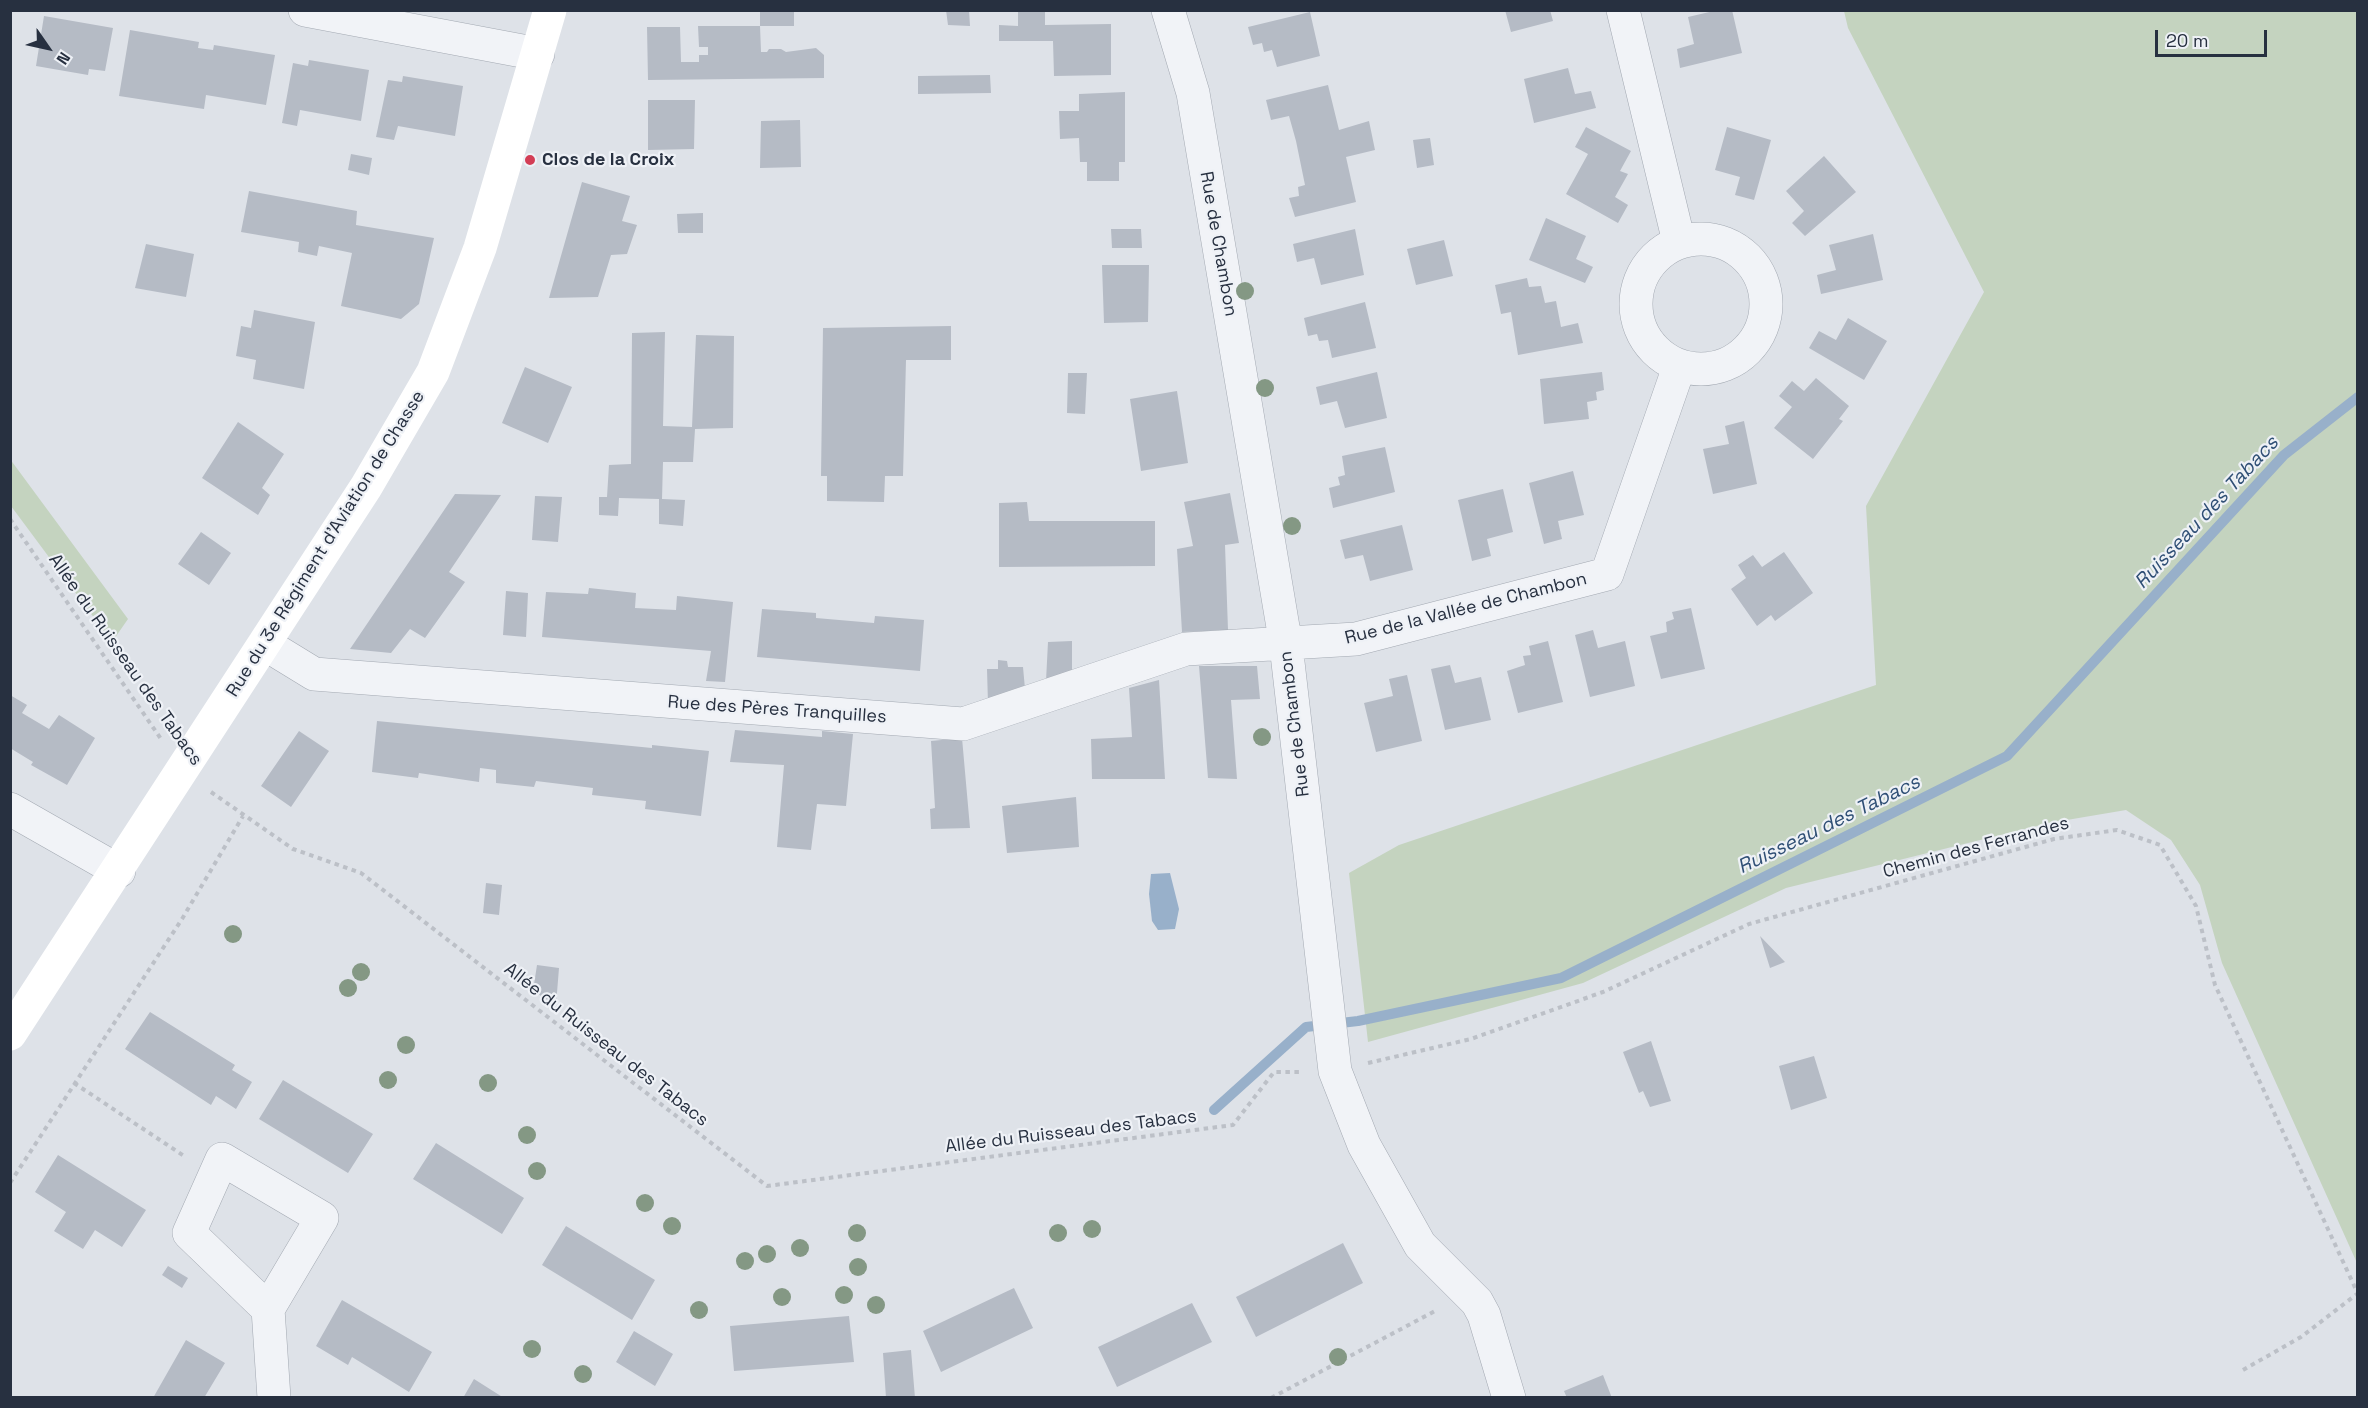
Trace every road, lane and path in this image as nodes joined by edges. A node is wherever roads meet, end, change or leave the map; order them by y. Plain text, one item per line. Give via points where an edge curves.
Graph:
1 (305, 10) edge
2 (550, 10) edge
3 (1168, 10) edge
4 (1623, 10) edge
5 (366, 16) edge
6 (538, 54) junction
7 (1679, 242) junction
8 (1679, 367) junction
9 (10, 519) edge
10 (265, 644) junction
11 (1286, 645) junction
12 (183, 771) junction
13 (10, 809) edge
14 (243, 816) junction
15 (118, 871) junction
16 (10, 1034) edge
17 (1334, 1060) junction
18 (74, 1083) junction
19 (215, 1176) junction
20 (10, 1184) edge
21 (1468, 1293) junction
22 (2357, 1294) edge
23 (268, 1309) junction
24 (2243, 1370) dead end
25 (274, 1398) edge
26 (1271, 1398) edge
27 (1509, 1398) edge

1 - 5 street
2 - 6 main road, Rue du 3e Régiment d'Aviation de Chasse
3 - 11 street, Rue de Chambon via 1193,93
4 - 7 street
5 - 6 street
6 - 10 main road, Rue du 3e Régiment d'Aviation de Chasse via 480,248 433,372 366,487
7 - 8 street via 1650,262 1635,299 1640,331 1659,357
7 - 8 street via 1706,238 1738,250 1761,276 1767,310 1751,348 1715,369
8 - 11 street, Rue de la Vallée de Chambon via 1607,574 1356,639
9 - 12 path, Allée du Ruisseau des Tabacs
10 - 11 street, Rue des Pères Tranquilles via 314,674 963,724 1186,649
10 - 12 main road, Rue du 3e Régiment d'Aviation de Chasse
11 - 17 street, Rue de Chambon
12 - 14 path, Allée du Ruisseau des Tabacs
12 - 15 main road, Rue du 3e Régiment d'Aviation de Chasse
13 - 15 street
14 - 17 path, Allée du Ruisseau des Tabacs via 293,849 361,873 767,1186 1233,1125 1274,1072
14 - 18 path via 182,919
15 - 16 main road, Rue du 3e Régiment d'Aviation de Chasse
17 - 21 street, Rue de Chambon via 1364,1145 1420,1245
17 - 22 path, Chemin des Ferrandes via 1471,1039 1603,992 1749,924 2054,838 2117,830 2160,845 2196,906 2215,985
18 - 19 path
18 - 20 path
19 - 23 street via 189,1233
19 - 23 street via 222,1159 322,1218
21 - 26 path
21 - 27 street, Rue de Chambon via 1484,1315
22 - 24 path via 2301,1337
23 - 25 street

